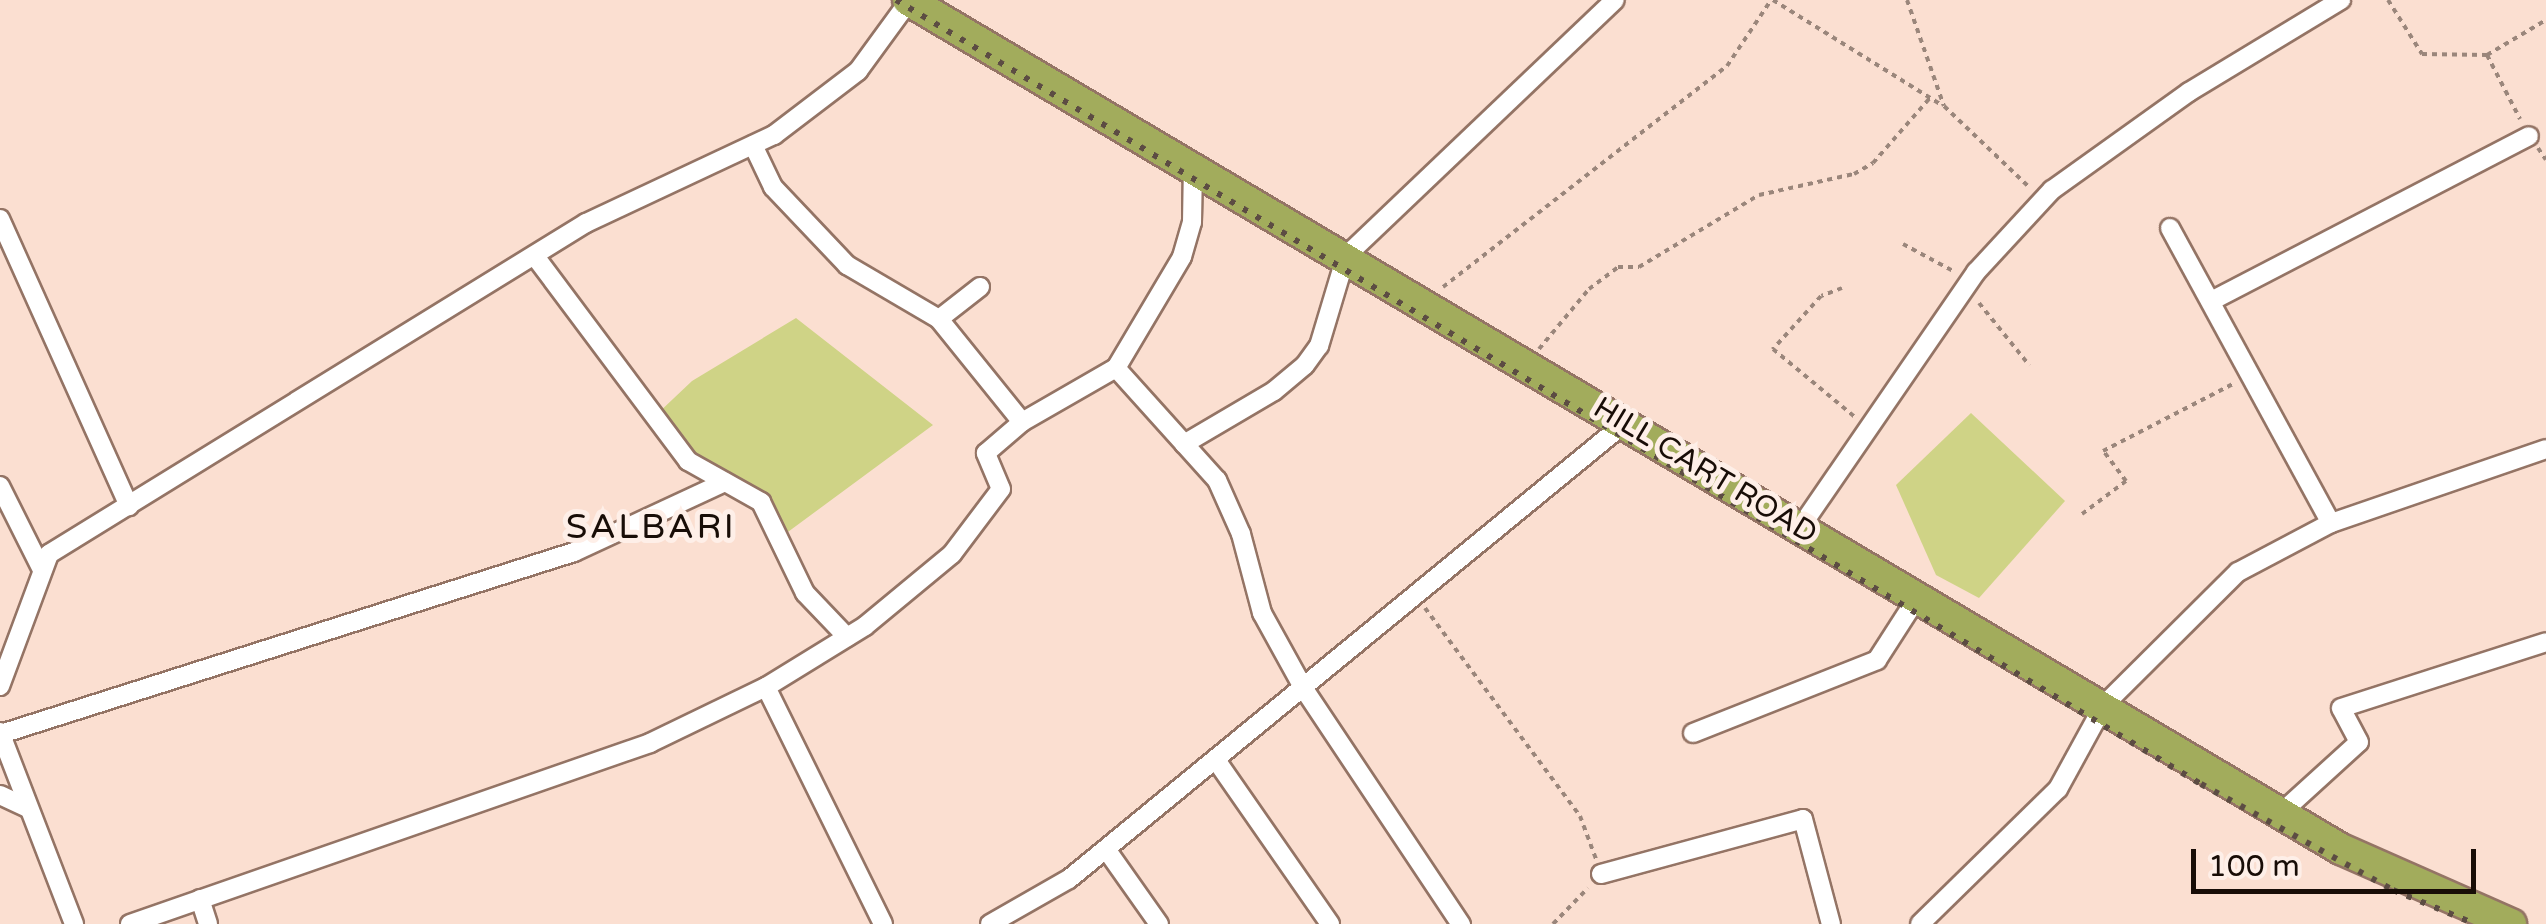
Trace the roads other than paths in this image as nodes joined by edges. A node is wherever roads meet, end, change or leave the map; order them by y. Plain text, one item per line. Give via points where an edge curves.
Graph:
1 (908, 0) edge
2 (1616, 0) edge
3 (2340, 0) edge
4 (2529, 136) road end
5 (753, 145) junction
6 (1192, 165) junction
7 (0, 219) edge
8 (2170, 228) dead end
9 (1346, 256) junction
10 (537, 259) junction
11 (980, 286) dead end
12 (2211, 301) junction
13 (939, 319) junction
14 (1116, 368) junction
15 (1022, 422) junction
16 (1625, 423) junction
17 (1184, 444) junction
18 (2546, 449) edge
19 (725, 482) junction
20 (0, 486) edge
21 (129, 506) junction
22 (2331, 524) junction
23 (1800, 528) junction
24 (42, 570) junction
25 (1917, 598) junction
26 (847, 637) junction
27 (2546, 642) edge
28 (0, 686) edge
29 (766, 688) junction
30 (1304, 689) junction
31 (2104, 705) junction
32 (0, 733) edge
33 (1693, 733) dead end
34 (1216, 760) junction
35 (0, 795) edge
36 (27, 808) junction
37 (2281, 813) junction
38 (1106, 849) junction
39 (1601, 874) road end
40 (200, 900) junction
41 (74, 924) edge
42 (130, 924) edge
43 (208, 924) edge
44 (883, 924) edge
45 (990, 924) edge
46 (1160, 924) edge
47 (1330, 924) edge
48 (1461, 924) edge
49 (1831, 924) edge
50 (1920, 924) edge
51 (2511, 924) edge

1 - 5 street via 858,71
1 - 6 highway, HILL CART ROAD
2 - 9 street
3 - 23 street via 2125,134 2042,200 1967,285
4 - 12 street
5 - 10 street via 586,223
5 - 13 street via 772,187 846,265
6 - 9 highway, HILL CART ROAD
6 - 14 street via 1192,222 1182,257
7 - 21 street
8 - 12 street
9 - 16 highway, HILL CART ROAD
9 - 17 street via 1320,346 1304,365 1274,392
10 - 19 street via 688,460
10 - 21 street
11 - 13 street
12 - 22 street
13 - 15 street
14 - 15 street
14 - 17 street
15 - 26 street via 986,452 1001,490 952,554
16 - 23 highway, HILL CART ROAD
16 - 30 street
17 - 30 street via 1222,491 1262,613
18 - 22 street
19 - 26 street via 760,502 806,592
19 - 32 street via 574,552
20 - 24 street
21 - 24 street via 49,554
22 - 31 street via 2238,572
23 - 25 highway, HILL CART ROAD
24 - 28 street
25 - 31 highway, HILL CART ROAD
25 - 33 street via 1877,660
26 - 29 street
27 - 37 street via 2341,708 2359,742
29 - 40 street via 650,743
29 - 44 street
30 - 34 street
30 - 48 street
31 - 37 highway, HILL CART ROAD
31 - 50 street via 2058,789
32 - 36 street
34 - 38 street
34 - 47 street
35 - 36 street
36 - 41 street
37 - 51 highway, HILL CART ROAD via 2341,848
38 - 45 street via 1068,880
38 - 46 street
39 - 49 street via 1803,819
40 - 42 street
40 - 43 street

